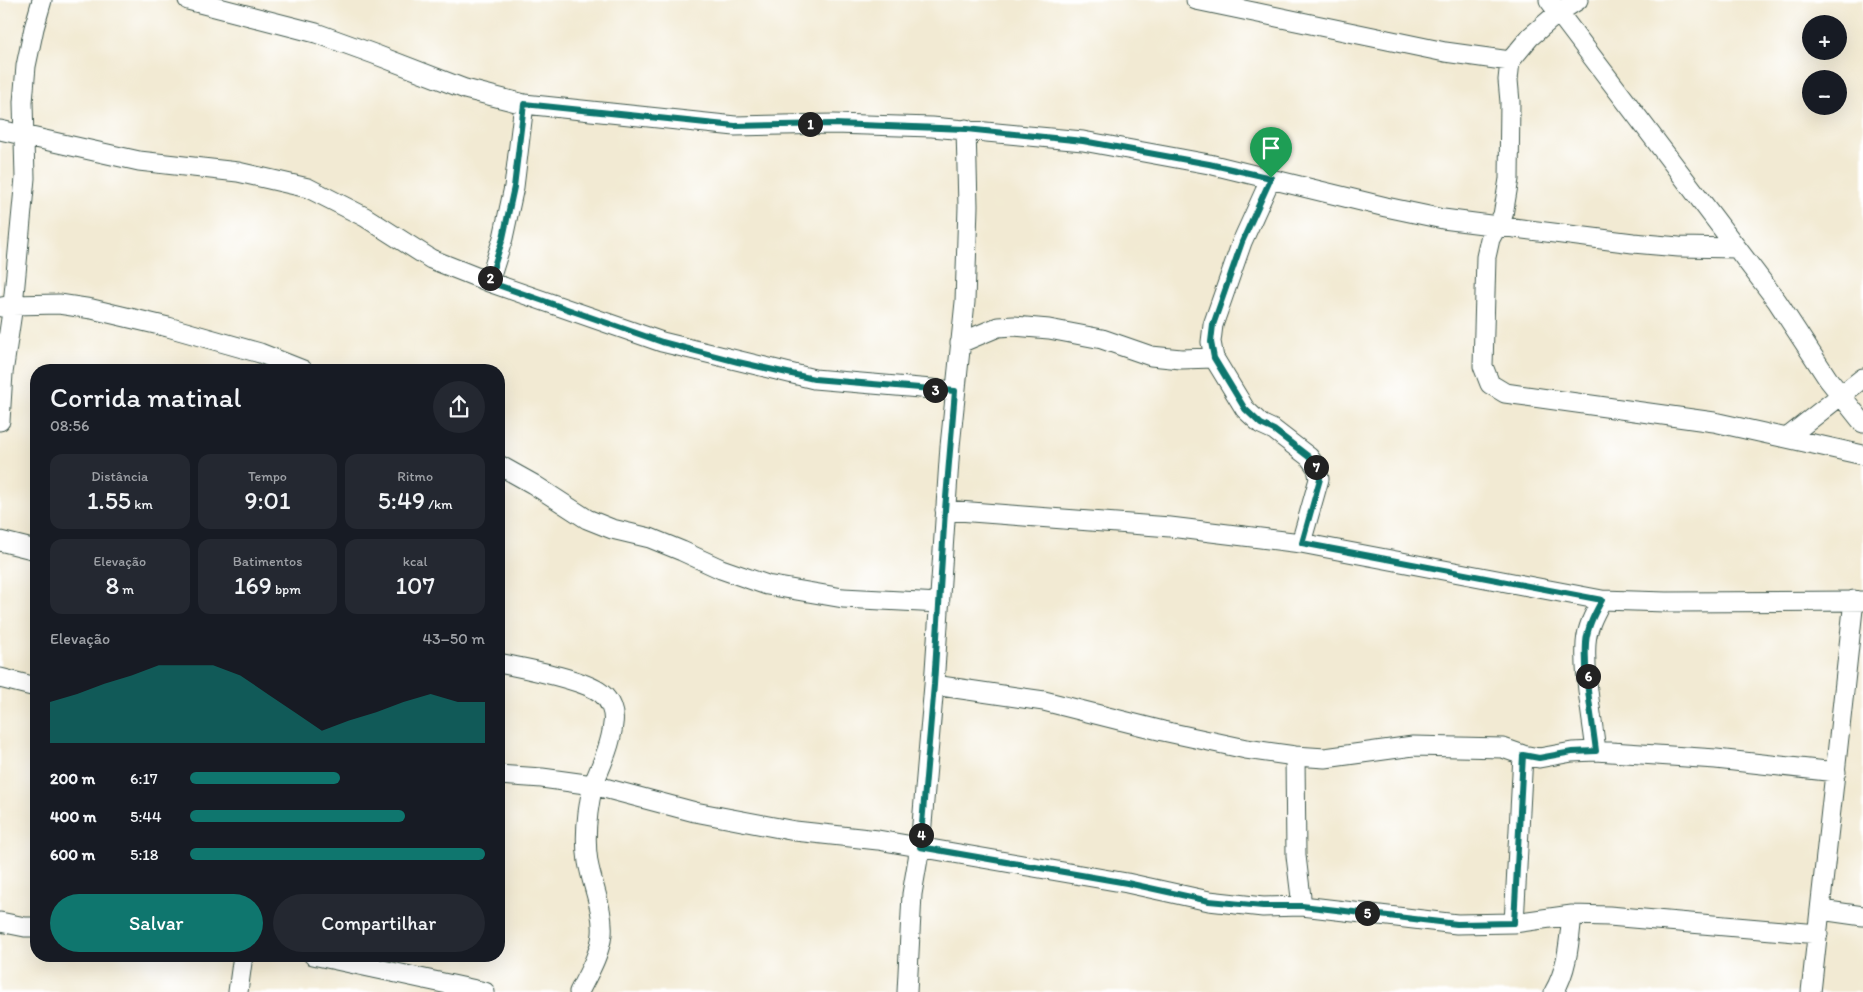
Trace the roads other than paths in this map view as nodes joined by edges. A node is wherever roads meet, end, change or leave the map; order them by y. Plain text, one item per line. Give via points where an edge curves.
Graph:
1 (42, 0) edge
2 (188, 0) edge
3 (1196, 0) edge
4 (1578, 0) edge
5 (1554, 6) edge
6 (1510, 61) junction
7 (524, 104) junction
8 (966, 129) junction
9 (0, 130) edge
10 (24, 135) junction
11 (1271, 178) junction
12 (1497, 226) junction
13 (1737, 248) junction
14 (489, 282) junction
15 (7, 306) edge
16 (960, 343) junction
17 (1214, 358) junction
18 (288, 364) edge
19 (1863, 378) edge
20 (955, 391) junction
21 (1839, 395) junction
22 (0, 421) edge
23 (1863, 424) edge
24 (1788, 437) junction
25 (1863, 455) edge
26 (505, 468) edge
27 (945, 510) junction
28 (0, 541) edge
29 (1302, 543) junction
30 (30, 548) edge
31 (1602, 600) junction
32 (1859, 601) edge
33 (940, 603) junction
34 (505, 664) edge
35 (0, 678) edge
36 (934, 685) junction
37 (30, 686) edge
38 (1596, 751) junction
39 (1523, 755) junction
40 (1295, 756) junction
41 (1836, 772) junction
42 (505, 775) edge
43 (593, 785) junction
44 (920, 847) junction
45 (1302, 906) junction
46 (1821, 910) junction
47 (1572, 915) junction
48 (1863, 916) edge
49 (0, 922) edge
50 (1514, 923) junction
51 (30, 927) edge
52 (1818, 934) junction
53 (243, 962) edge
54 (346, 962) edge
55 (238, 992) edge
56 (485, 992) edge
57 (579, 992) edge
58 (907, 992) edge
59 (1554, 992) edge
60 (1811, 992) edge

1 - 10 street via 26,66 22,102
2 - 7 street via 316,34 465,89
3 - 6 street via 1445,52
4 - 5 street
5 - 6 street
5 - 13 street
6 - 12 street via 1509,179 1503,215
7 - 8 street via 735,126 834,124
7 - 14 street via 514,187
8 - 11 street via 1083,141
8 - 16 street via 968,206 965,302
9 - 10 street
10 - 14 street via 139,160 238,172 308,188 365,217 431,259
10 - 15 street via 25,178
11 - 12 street via 1395,209
11 - 17 street via 1242,242 1213,325 1211,342
12 - 13 street via 1679,247
12 - 24 street via 1486,257 1484,366 1490,384 1505,393 1714,422
13 - 21 street via 1777,301
14 - 20 street via 662,342 738,362 814,379
15 - 18 street via 59,304 92,310 168,327
15 - 22 street
16 - 17 street via 993,328 1014,326 1102,339 1151,356
16 - 20 street
17 - 29 street via 1245,409 1309,457 1317,468 1320,479
19 - 21 street
20 - 27 street
21 - 23 street
21 - 24 street
24 - 25 street
26 - 33 street via 587,519 650,538 767,586 843,598
27 - 29 street via 1170,527
27 - 33 street
28 - 30 street
29 - 31 street
31 - 32 street
31 - 38 street via 1592,618 1586,642
32 - 41 street
33 - 36 street
34 - 43 street via 580,684 601,694 612,707 614,723
35 - 37 street
36 - 40 street via 1044,701 1172,733
36 - 44 street
38 - 39 street via 1539,758
38 - 41 street
39 - 40 street via 1503,748 1412,746 1325,758
39 - 50 street
40 - 45 street via 1296,856
41 - 46 street
42 - 43 street
43 - 44 street via 695,812 795,831
43 - 57 street via 586,821 588,862 602,937
44 - 45 street via 1127,883 1209,901
44 - 58 street via 912,894
45 - 50 street via 1457,924
46 - 48 street
46 - 52 street
47 - 50 street
47 - 52 street
47 - 59 street via 1567,959
49 - 51 street
52 - 60 street
53 - 55 street
54 - 56 street

